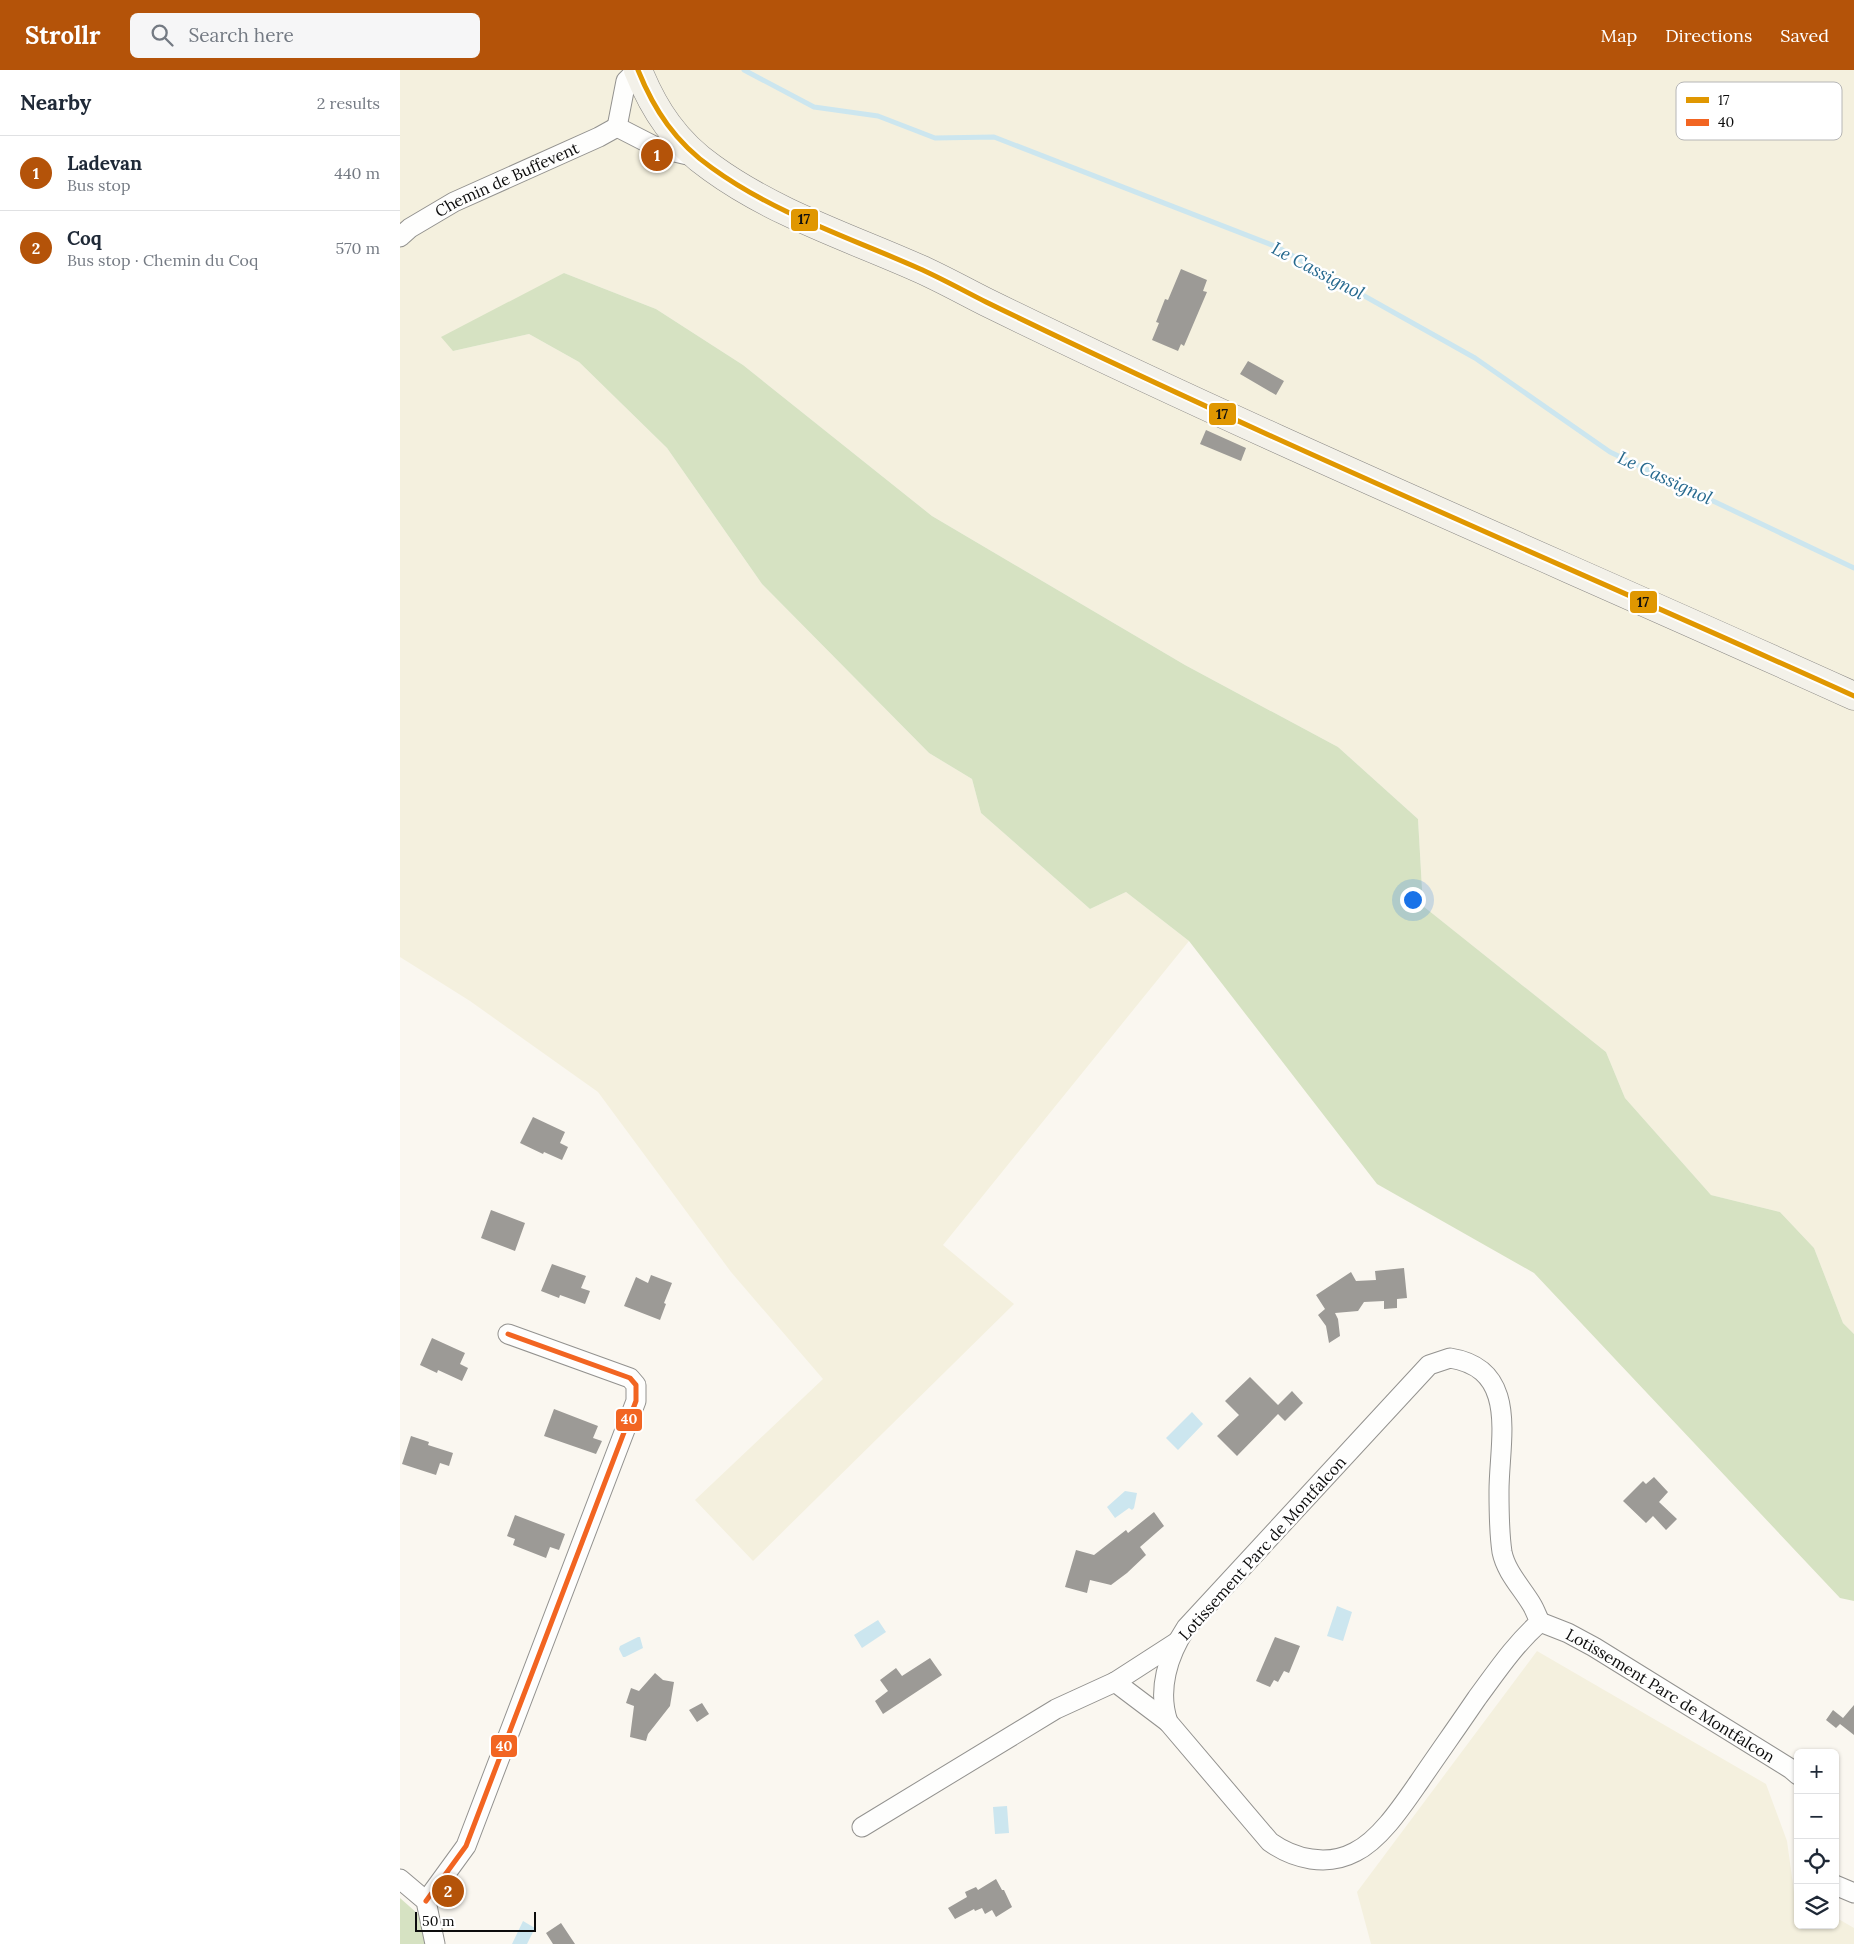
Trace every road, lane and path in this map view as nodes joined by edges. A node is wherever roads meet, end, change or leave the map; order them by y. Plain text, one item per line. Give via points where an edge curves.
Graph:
1 (637, 70) edge
2 (617, 127) junction
3 (705, 163) junction
4 (400, 237) edge
5 (1854, 696) edge
6 (508, 1334) dead end
7 (1540, 1622) junction
8 (1177, 1642) junction
9 (1115, 1682) junction
10 (1168, 1722) junction
11 (1794, 1772) edge
12 (862, 1827) dead end
13 (400, 1879) edge
14 (1839, 1887) edge
15 (1854, 1893) edge
16 (426, 1901) junction
17 (435, 1944) edge

1 - 2 street via 626,81
1 - 3 main road via 660,115 679,141
2 - 3 street via 658,148
2 - 4 street, Chemin de Buffevent via 454,202
3 - 5 main road via 764,200 820,228 919,269 1105,360
6 - 16 street via 630,1378 636,1385 636,1402 466,1846
7 - 8 street, Lotissement Parc de Montfalcon via 1503,1554 1499,1490 1503,1439 1500,1404 1489,1377 1482,1369 1462,1359 1450,1358 1429,1365 1186,1628
7 - 10 street via 1500,1666 1388,1822 1371,1841 1355,1852 1335,1858 1298,1857 1270,1842
7 - 11 street, Lotissement Parc de Montfalcon via 1594,1647
8 - 9 street
8 - 10 street, Lotissement Parc de Montfalcon via 1166,1675 1164,1695
9 - 10 street
9 - 12 street via 1056,1709
13 - 16 street
14 - 15 street
16 - 17 street

